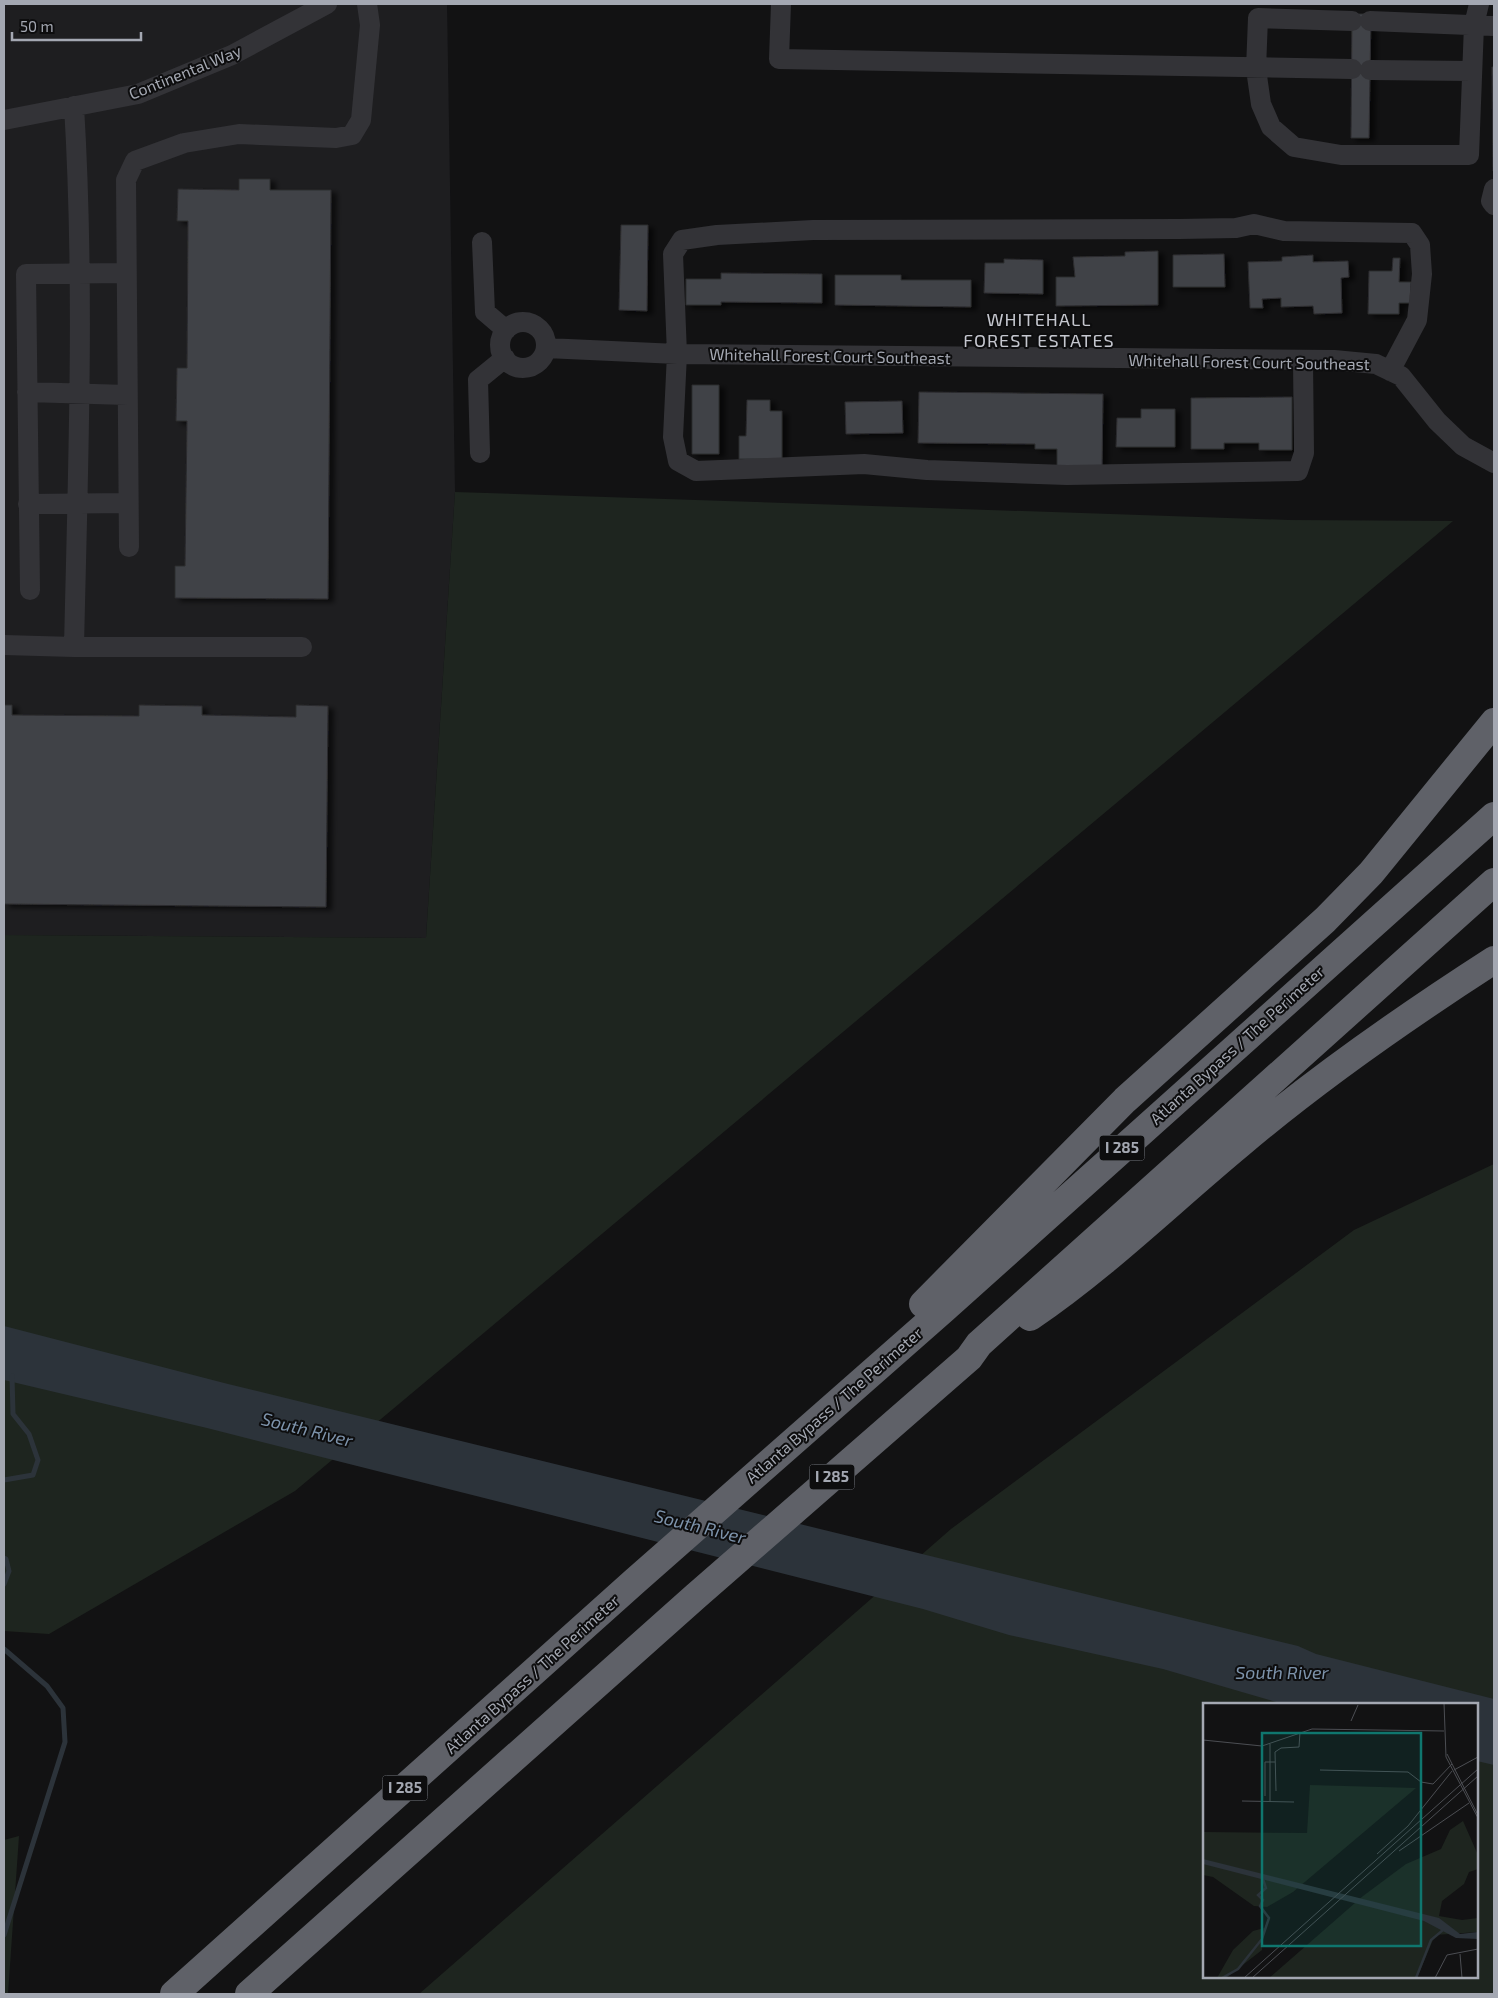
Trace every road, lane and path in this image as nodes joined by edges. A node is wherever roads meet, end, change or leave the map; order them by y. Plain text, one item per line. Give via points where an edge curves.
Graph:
1 (327, 4) edge
2 (367, 4) edge
3 (781, 4) edge
4 (1479, 4) edge
5 (1474, 25) junction
6 (1494, 26) edge
7 (1256, 69) junction
8 (1472, 71) junction
9 (74, 106) junction
10 (4, 120) edge
11 (1494, 189) edge
12 (1494, 205) edge
13 (482, 242) dead end
14 (80, 273) junction
15 (126, 273) junction
16 (506, 330) junction
17 (546, 348) junction
18 (677, 354) junction
19 (505, 358) junction
20 (1303, 360) junction
21 (1390, 371) junction
22 (27, 392) junction
23 (80, 393) junction
24 (128, 395) junction
25 (480, 453) dead end
26 (1494, 463) edge
27 (77, 503) junction
28 (128, 503) junction
29 (28, 504) junction
30 (129, 547) dead end
31 (30, 590) dead end
32 (4, 645) edge
33 (74, 647) junction
34 (302, 647) dead end
35 (1494, 722) edge
36 (1494, 816) edge
37 (1494, 882) edge
38 (1494, 960) edge
39 (968, 1358) junction
40 (750, 1479) junction
41 (174, 1994) edge
42 (249, 1994) edge

1 - 9 street, Continental Way via 232,54 138,94
2 - 15 street via 370,25 361,120 352,135 344,138 239,134 184,143 135,161 126,180
3 - 7 street via 779,59
4 - 5 street
5 - 6 street
5 - 7 street via 1258,18
5 - 8 street
7 - 8 street
7 - 8 street via 1261,104 1271,127 1294,147 1341,156 1468,155
9 - 10 street, Continental Way
9 - 14 street
11 - 12 street via 1491,201
13 - 16 street via 485,312
14 - 15 street
14 - 22 street via 26,274
14 - 23 street
15 - 24 street
16 - 17 street via 518,322 533,324 544,334
16 - 19 street via 500,344
17 - 18 street, Whitehall Forest Court Southeast
17 - 19 street via 539,362 525,368 510,364
18 - 20 street, Whitehall Forest Court Southeast
18 - 20 street via 674,437 678,461 696,471 864,464 927,470 1067,474 1298,470 1304,453
18 - 21 street via 673,254 682,240 813,230 1179,229 1236,228 1254,224 1284,231 1412,233 1420,246 1422,274 1418,320
19 - 25 street via 478,380
20 - 21 street, Whitehall Forest Court Southeast via 1376,364
21 - 26 street, Whitehall Forest Court Southeast via 1401,376 1437,421 1463,446
22 - 23 street
22 - 29 street
23 - 24 street
23 - 27 street
24 - 28 street
27 - 28 street
27 - 29 street
27 - 33 street
28 - 30 street
29 - 31 street
32 - 33 street
33 - 34 street
35 - 40 highway via 1412,826 1325,920 1125,1100
36 - 40 highway, Atlanta Bypass / The Perimeter / I 285
37 - 39 highway, I 285 via 1101,1233 979,1344
38 - 39 highway via 1440,995 1278,1113 1074,1287
39 - 42 highway, I 285
40 - 41 highway, Atlanta Bypass / The Perimeter / I 285

